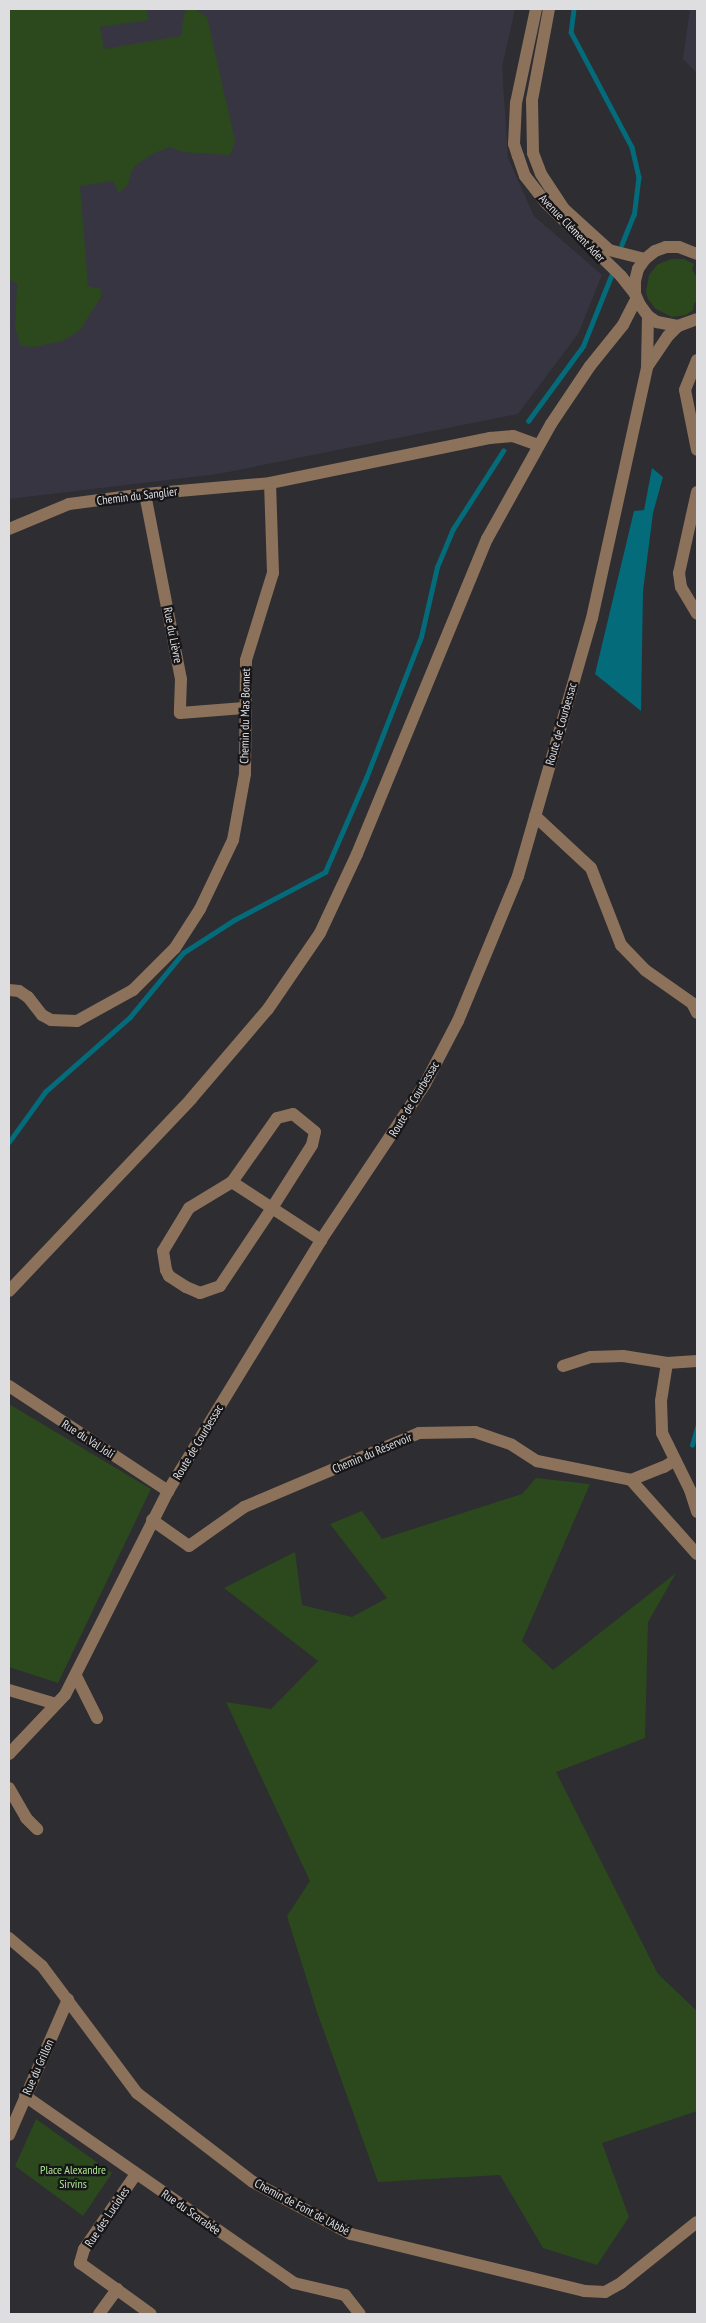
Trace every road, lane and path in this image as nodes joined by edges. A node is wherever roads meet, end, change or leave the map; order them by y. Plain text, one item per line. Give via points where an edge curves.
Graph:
1 (536, 9) edge
2 (549, 9) edge
3 (697, 240) edge
4 (679, 247) junction
5 (697, 254) edge
6 (645, 259) junction
7 (636, 296) junction
8 (646, 315) junction
9 (623, 325) junction
10 (690, 325) edge
11 (696, 365) edge
12 (647, 367) junction
13 (695, 424) edge
14 (538, 445) junction
15 (697, 450) edge
16 (270, 482) junction
17 (697, 492) edge
18 (145, 494) junction
19 (9, 529) edge
20 (697, 614) edge
21 (244, 708) junction
22 (535, 816) junction
23 (9, 990) edge
24 (697, 1013) edge
25 (232, 1182) junction
26 (272, 1208) junction
27 (321, 1240) junction
28 (9, 1291) edge
29 (697, 1361) edge
30 (667, 1363) junction
31 (563, 1366) dead end
32 (9, 1386) edge
33 (675, 1460) junction
34 (631, 1480) junction
35 (168, 1491) junction
36 (697, 1512) edge
37 (152, 1520) junction
38 (697, 1554) edge
39 (76, 1676) junction
40 (9, 1690) edge
41 (56, 1704) junction
42 (97, 1718) dead end
43 (9, 1754) edge
44 (9, 1788) edge
45 (37, 1829) dead end
46 (9, 1938) edge
47 (68, 1999) junction
48 (25, 2096) junction
49 (9, 2135) edge
50 (136, 2174) junction
51 (697, 2222) edge
52 (117, 2289) junction
53 (99, 2314) edge
54 (151, 2314) edge
55 (360, 2314) edge

1 - 7 street, Avenue Clément Ader via 516,103 514,144 518,156 525,176 546,203 621,276
2 - 6 street, Avenue Clément Ader via 532,100 533,153 541,174 564,208 609,250
3 - 4 street
4 - 5 street
4 - 6 street via 666,247
6 - 7 street via 636,275
7 - 8 street, Avenue Clément Ader
7 - 9 street
8 - 9 street
8 - 10 street via 667,326
8 - 12 street, Route de Courbessac
9 - 14 street via 590,366
10 - 12 street, Route de Courbessac via 668,336
11 - 13 street via 686,390
12 - 22 street, Route de Courbessac via 592,618
13 - 15 street
14 - 16 street via 513,436 490,438
14 - 28 street via 487,539 357,854 320,933 268,1009 191,1099
16 - 18 street, Chemin du Sanglier
16 - 21 street, Chemin du Mas Bonnet via 273,573 246,660
17 - 20 street via 679,573 681,587
18 - 19 street, Chemin du Sanglier via 69,504
18 - 21 street, Rue du Lièvre via 181,679 180,713
21 - 23 street, Chemin du Mas Bonnet via 245,774 233,840 200,909 170,954 133,990 77,1021 51,1020 42,1015 28,997 19,991
22 - 24 street via 591,868 621,945 645,970 692,1003
22 - 27 street, Route de Courbessac via 518,876 458,1021 425,1084
25 - 26 street
25 - 26 street via 277,1118 293,1114 314,1132 312,1145
25 - 26 street via 189,1208 163,1251 169,1276 186,1288 200,1293 220,1286
26 - 27 street
27 - 35 street, Route de Courbessac
29 - 30 street
30 - 31 street via 623,1356 591,1357
30 - 33 street via 661,1401 662,1433
32 - 35 street, Rue du Val Joli
33 - 34 street
33 - 36 street
34 - 37 street, Chemin du Réservoir via 537,1462 512,1445 474,1432 419,1433 244,1507 189,1546
34 - 38 street
35 - 37 street, Route de Courbessac
37 - 39 street, Route de Courbessac
39 - 41 street, Route de Courbessac
39 - 42 street
40 - 41 street
41 - 43 street, Route de Courbessac
44 - 45 street via 26,1818
46 - 47 street, Chemin de Font de l'Abbé via 42,1966
47 - 48 street, Rue du Grillon
47 - 51 street, Chemin de Font de l'Abbé via 138,2093 253,2182 351,2234 586,2292 605,2292 621,2283
48 - 49 street, Rue du Grillon
48 - 50 street, Rue du Scarabée
50 - 52 street, Rue des Lucioles via 84,2248 80,2263
50 - 55 street, Rue du Scarabée via 294,2284 345,2295
52 - 53 street
52 - 54 street, Rue des Lucioles

